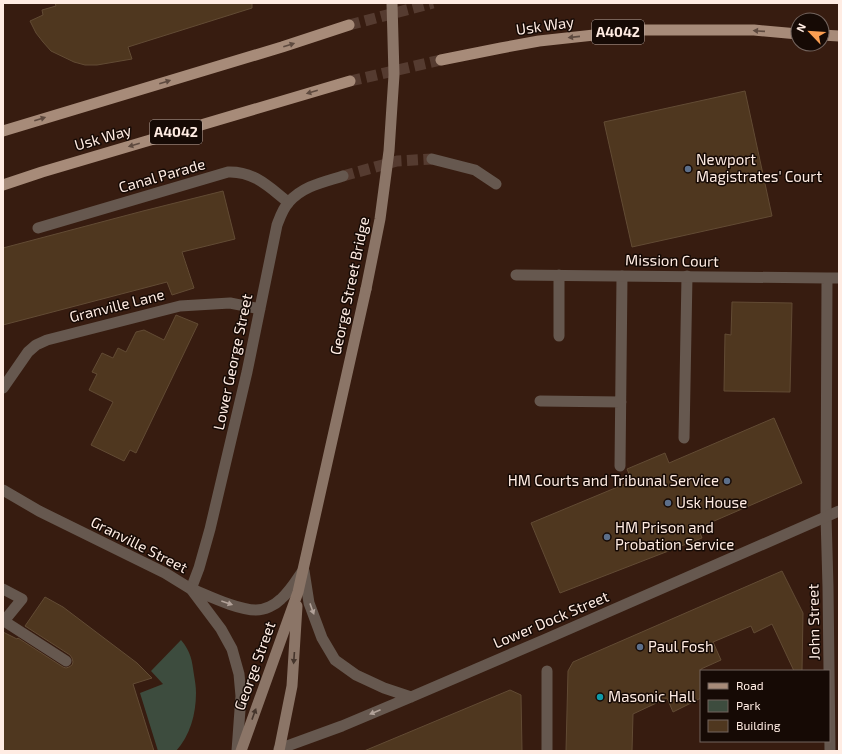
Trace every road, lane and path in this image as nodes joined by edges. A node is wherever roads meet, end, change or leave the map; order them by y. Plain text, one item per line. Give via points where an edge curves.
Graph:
1 (392, 3) edge
2 (349, 25) tunnel mouth
3 (790, 33) edge
4 (441, 60) tunnel mouth
5 (350, 81) tunnel mouth
6 (3, 131) edge
7 (432, 159) tunnel mouth
8 (343, 176) tunnel mouth
9 (496, 184) dead end
10 (3, 185) edge
11 (288, 202) junction
12 (38, 228) dead end
13 (516, 275) dead end
14 (559, 275) junction
15 (622, 276) junction
16 (687, 276) junction
17 (827, 278) junction
18 (839, 278) edge
19 (260, 308) junction
20 (559, 336) dead end
21 (3, 388) edge
22 (540, 401) dead end
23 (621, 402) junction
24 (684, 438) dead end
25 (620, 466) dead end
26 (3, 490) edge
27 (839, 511) edge
28 (826, 516) junction
29 (304, 570) junction
30 (3, 589) edge
31 (191, 589) junction
32 (298, 592) junction
33 (66, 660) dead end
34 (829, 670) edge
35 (547, 671) dead end
36 (411, 697) junction
37 (277, 750) edge
38 (237, 751) edge
39 (241, 751) edge
40 (547, 751) edge

1 - 29 main road, George Street Bridge, bridge via 394,75 390,151 380,219
6 -> 2 main road
3 -> 4 main road, Usk Way / A4042 via 754,30 640,30 539,41
5 -> 10 main road, Usk Way / A4042
7 - 9 street via 475,170
8 - 11 street, Lower George Street via 308,188
11 - 12 street, Canal Parade via 260,180 228,172
11 - 19 street, Lower George Street via 277,224
13 - 14 street, Mission Court
14 - 15 street, Mission Court
14 - 20 street
15 - 16 street, Mission Court
15 - 23 street
16 - 17 street, Mission Court
16 - 24 street
17 - 18 street, Mission Court
17 - 28 street
19 - 21 street, Granville Lane via 230,303 180,306 47,340 28,352
19 - 31 street, Lower George Street via 210,529
22 - 23 street
23 - 25 street
26 - 31 street, Granville Street via 39,511 165,573
27 - 28 street, Lower Dock Street
28 - 34 street, John Street
28 - 36 street, Lower Dock Street
31 -> 29 street via 225,602 257,610 280,600
29 - 32 main road, George Street
29 -> 36 street via 309,603 322,638 335,660 356,675
30 - 33 street via 22,599 4,621
31 - 38 street, Granville Street via 221,629 232,649 239,674 241,696
32 -> 37 main road, George Street via 292,686
39 -> 32 main road, George Street
35 - 40 street
36 -> 37 street, Lower Dock Street

